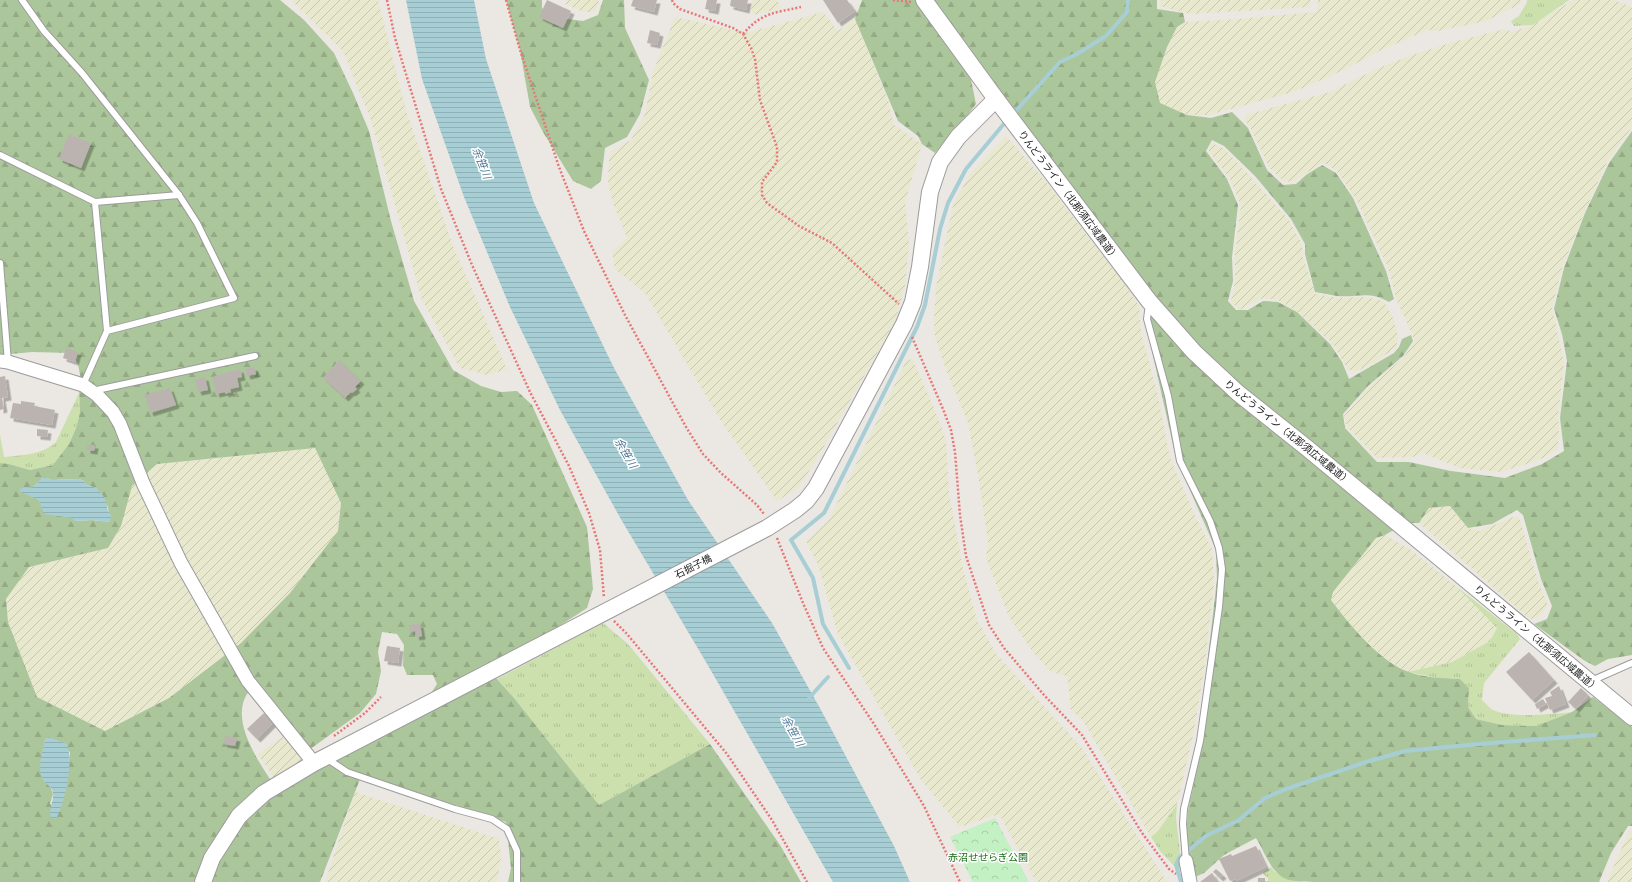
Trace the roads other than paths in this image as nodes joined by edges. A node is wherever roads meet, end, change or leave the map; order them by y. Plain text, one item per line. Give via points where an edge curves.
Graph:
1 (22, 0) edge
2 (924, 0) edge
3 (996, 99) junction
4 (0, 155) edge
5 (179, 195) junction
6 (95, 202) junction
7 (0, 263) edge
8 (1149, 301) junction
9 (106, 332) junction
10 (255, 356) dead end
11 (4, 362) edge
12 (87, 388) junction
13 (1632, 663) edge
14 (1589, 682) junction
15 (1632, 717) edge
16 (320, 760) junction
17 (1186, 861) joint
18 (1185, 879) edge
19 (203, 882) edge
20 (517, 882) edge

1 - 5 lane via 44,31 82,73
2 - 3 street, りんどうライン（北那須広域農道）
3 - 8 street, りんどうライン（北那須広域農道）
3 - 16 street, 石掘子橋 via 958,137 940,162 930,192 913,302 816,488 806,501 769,527
4 - 6 lane
5 - 6 lane
5 - 9 lane via 197,223 234,298
6 - 9 lane
7 - 11 lane
8 - 14 street, りんどうライン（北那須広域農道） via 1194,352 1238,393
8 - 17 lane via 1147,319 1168,396 1180,461 1210,521 1219,548 1222,569 1200,741 1184,809
9 - 12 lane
10 - 12 lane
11 - 12 street
12 - 16 street via 113,412 120,424 143,483 181,563 248,681
13 - 14 lane
14 - 15 street, りんどうライン（北那須広域農道）
16 - 19 street, 石掘子橋 via 264,793 239,816 212,858
16 - 20 lane via 347,772 492,819 507,829 517,851
17 - 18 street

